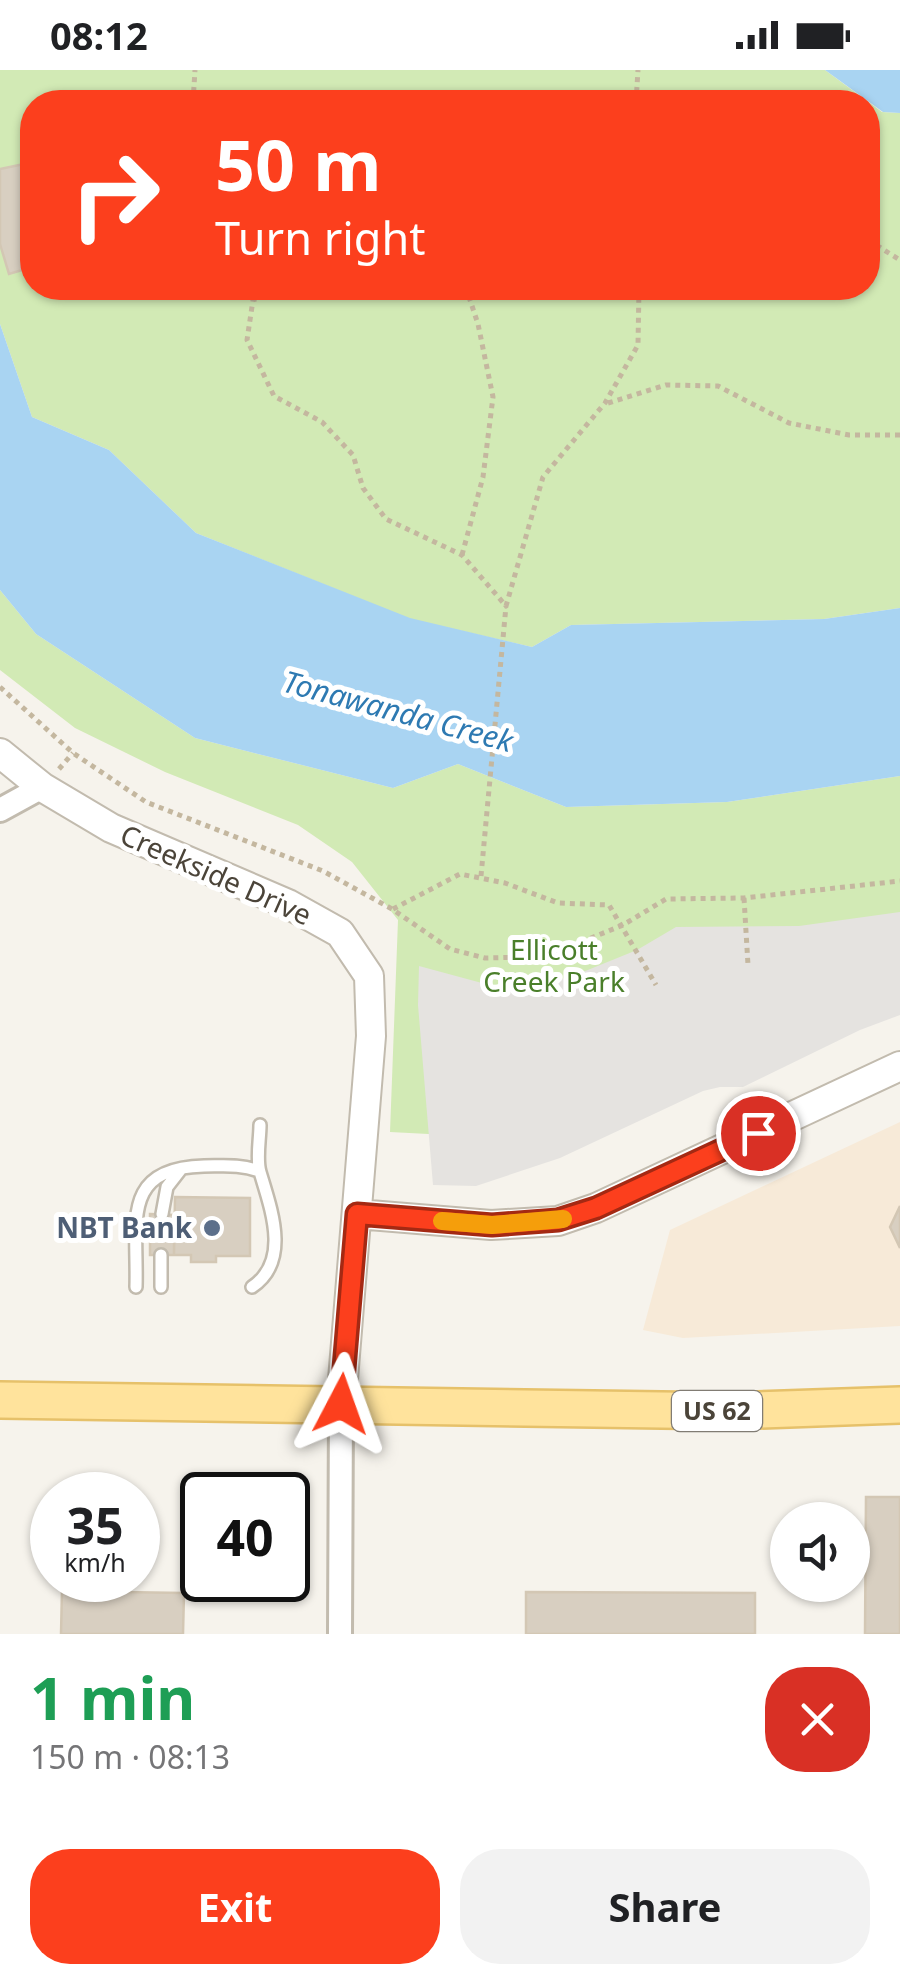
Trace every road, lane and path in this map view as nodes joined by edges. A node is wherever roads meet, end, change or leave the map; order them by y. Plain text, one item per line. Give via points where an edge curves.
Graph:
1 (253, 300) edge
2 (470, 300) edge
3 (639, 300) edge
4 (605, 404) junction
5 (900, 435) edge
6 (462, 555) junction
7 (506, 606) junction
8 (0, 687) edge
9 (0, 753) edge
10 (42, 787) junction
11 (0, 810) edge
12 (481, 876) junction
13 (900, 881) edge
14 (744, 898) junction
15 (392, 909) junction
16 (623, 925) junction
17 (748, 965) dead end
18 (656, 984) dead end
19 (900, 1066) edge
20 (260, 1125) dead end
21 (184, 1167) junction
22 (259, 1171) junction
23 (162, 1214) dead end
24 (357, 1214) junction
25 (162, 1255) dead end
26 (136, 1287) dead end
27 (161, 1287) dead end
28 (252, 1287) dead end
29 (0, 1400) edge
30 (341, 1404) junction
31 (900, 1405) edge
32 (340, 1634) edge

1 - 6 path via 248,340 274,396 322,422 352,455 363,488 386,519
2 - 6 path via 493,397
3 - 4 path via 638,345
4 - 5 path via 666,385 718,386 789,423 849,435
4 - 7 path via 543,478
6 - 7 path
7 - 12 path
8 - 15 path via 74,752 146,802 323,872
9 - 10 street, Creekside Drive
10 - 11 street
10 - 24 street, Creekside Drive via 111,828 340,933 369,976 371,1009
12 - 15 path via 460,874
12 - 16 path via 558,903 609,905
13 - 14 path
14 - 16 path via 666,899
14 - 17 path
15 - 16 path via 450,949 485,958 569,947
16 - 18 path
19 - 24 street via 558,1220 492,1225
20 - 22 lane
21 - 22 lane
21 - 23 lane via 167,1187
21 - 26 lane via 151,1180 142,1191
22 - 28 lane via 272,1212 274,1257 270,1271
24 - 30 street, Creekside Drive
25 - 27 lane
29 - 30 main road, US 62
30 - 31 main road, US 62 via 714,1411
30 - 32 street, Creekside Drive

